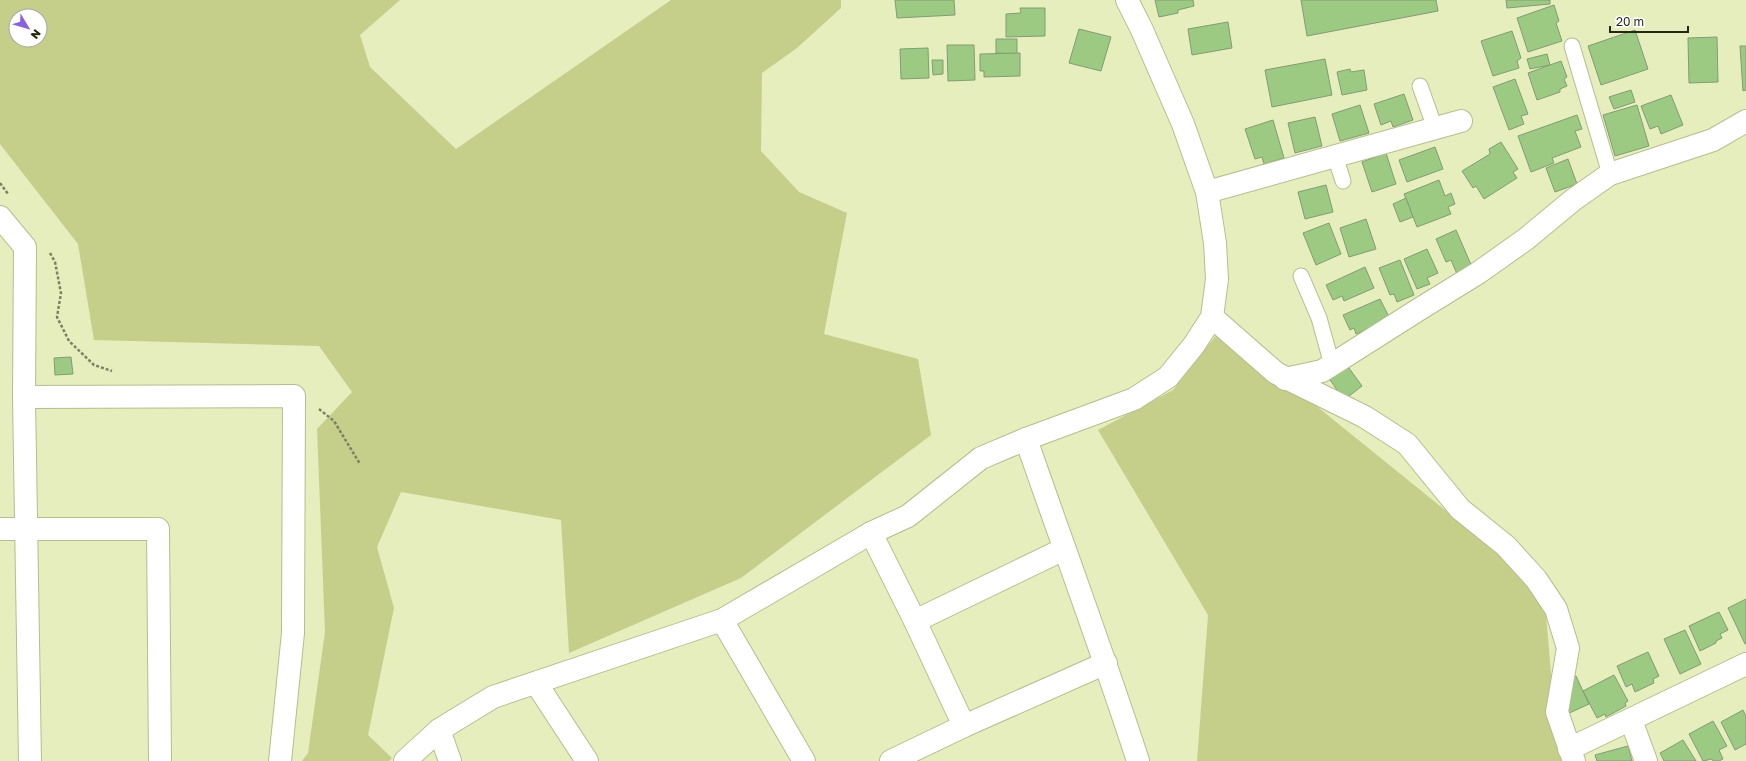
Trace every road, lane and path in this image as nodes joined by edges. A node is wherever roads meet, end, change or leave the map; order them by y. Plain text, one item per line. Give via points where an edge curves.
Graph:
1 (1126, 0) edge
2 (1572, 46) dead end
3 (1420, 86) dead end
4 (1461, 120) dead end
5 (1746, 121) edge
6 (1435, 128) junction
7 (1335, 156) junction
8 (1610, 174) junction
9 (1343, 181) dead end
10 (0, 183) edge
11 (1207, 192) junction
12 (13, 200) dead end
13 (0, 217) edge
14 (49, 251) dead end
15 (1301, 276) dead end
16 (1212, 317) junction
17 (1332, 365) junction
18 (118, 373) dead end
19 (1286, 379) junction
20 (24, 397) junction
21 (294, 403) junction
22 (1026, 439) junction
23 (360, 464) dead end
24 (0, 529) edge
25 (27, 529) junction
26 (871, 532) junction
27 (1064, 549) junction
28 (722, 620) junction
29 (915, 620) junction
30 (1106, 663) junction
31 (1746, 664) edge
32 (536, 683) junction
33 (1631, 720) junction
34 (964, 726) junction
35 (439, 730) junction
36 (1572, 755) edge
37 (30, 761) edge
38 (160, 761) edge
39 (280, 761) edge
40 (405, 761) edge
41 (450, 761) edge
42 (587, 761) edge
43 (804, 761) edge
44 (891, 761) edge
45 (1138, 761) edge
46 (1646, 761) edge

1 - 11 street via 1142,30 1183,124
2 - 8 lane
3 - 6 lane
4 - 6 street
5 - 8 street via 1713,140
6 - 7 street
7 - 9 lane
7 - 11 street
8 - 17 street via 1478,273
10 - 12 path
11 - 16 street via 1216,243 1217,279
13 - 20 street via 25,247
14 - 18 path via 55,262 61,292 57,317 69,342 94,365
15 - 17 lane via 1319,318
16 - 19 street
16 - 22 street via 1194,345 1168,377 1140,396
17 - 19 street via 1322,371
19 - 36 street via 1365,416 1407,444 1460,509 1506,546 1536,579 1556,609 1568,648 1557,712
20 - 21 street via 294,396
20 - 25 street
21 - 23 path via 311,403 334,421
21 - 39 street via 293,633
22 - 26 street via 981,458 908,516
22 - 27 street
24 - 25 street
25 - 37 street
25 - 38 street via 158,529
26 - 28 street
26 - 29 street
27 - 29 street
27 - 30 street
28 - 32 street
28 - 43 street
29 - 34 street
30 - 34 street
30 - 45 street
31 - 33 street
32 - 35 street via 493,697
32 - 42 street
33 - 36 street
33 - 46 street
34 - 44 street
35 - 40 street
35 - 41 street

